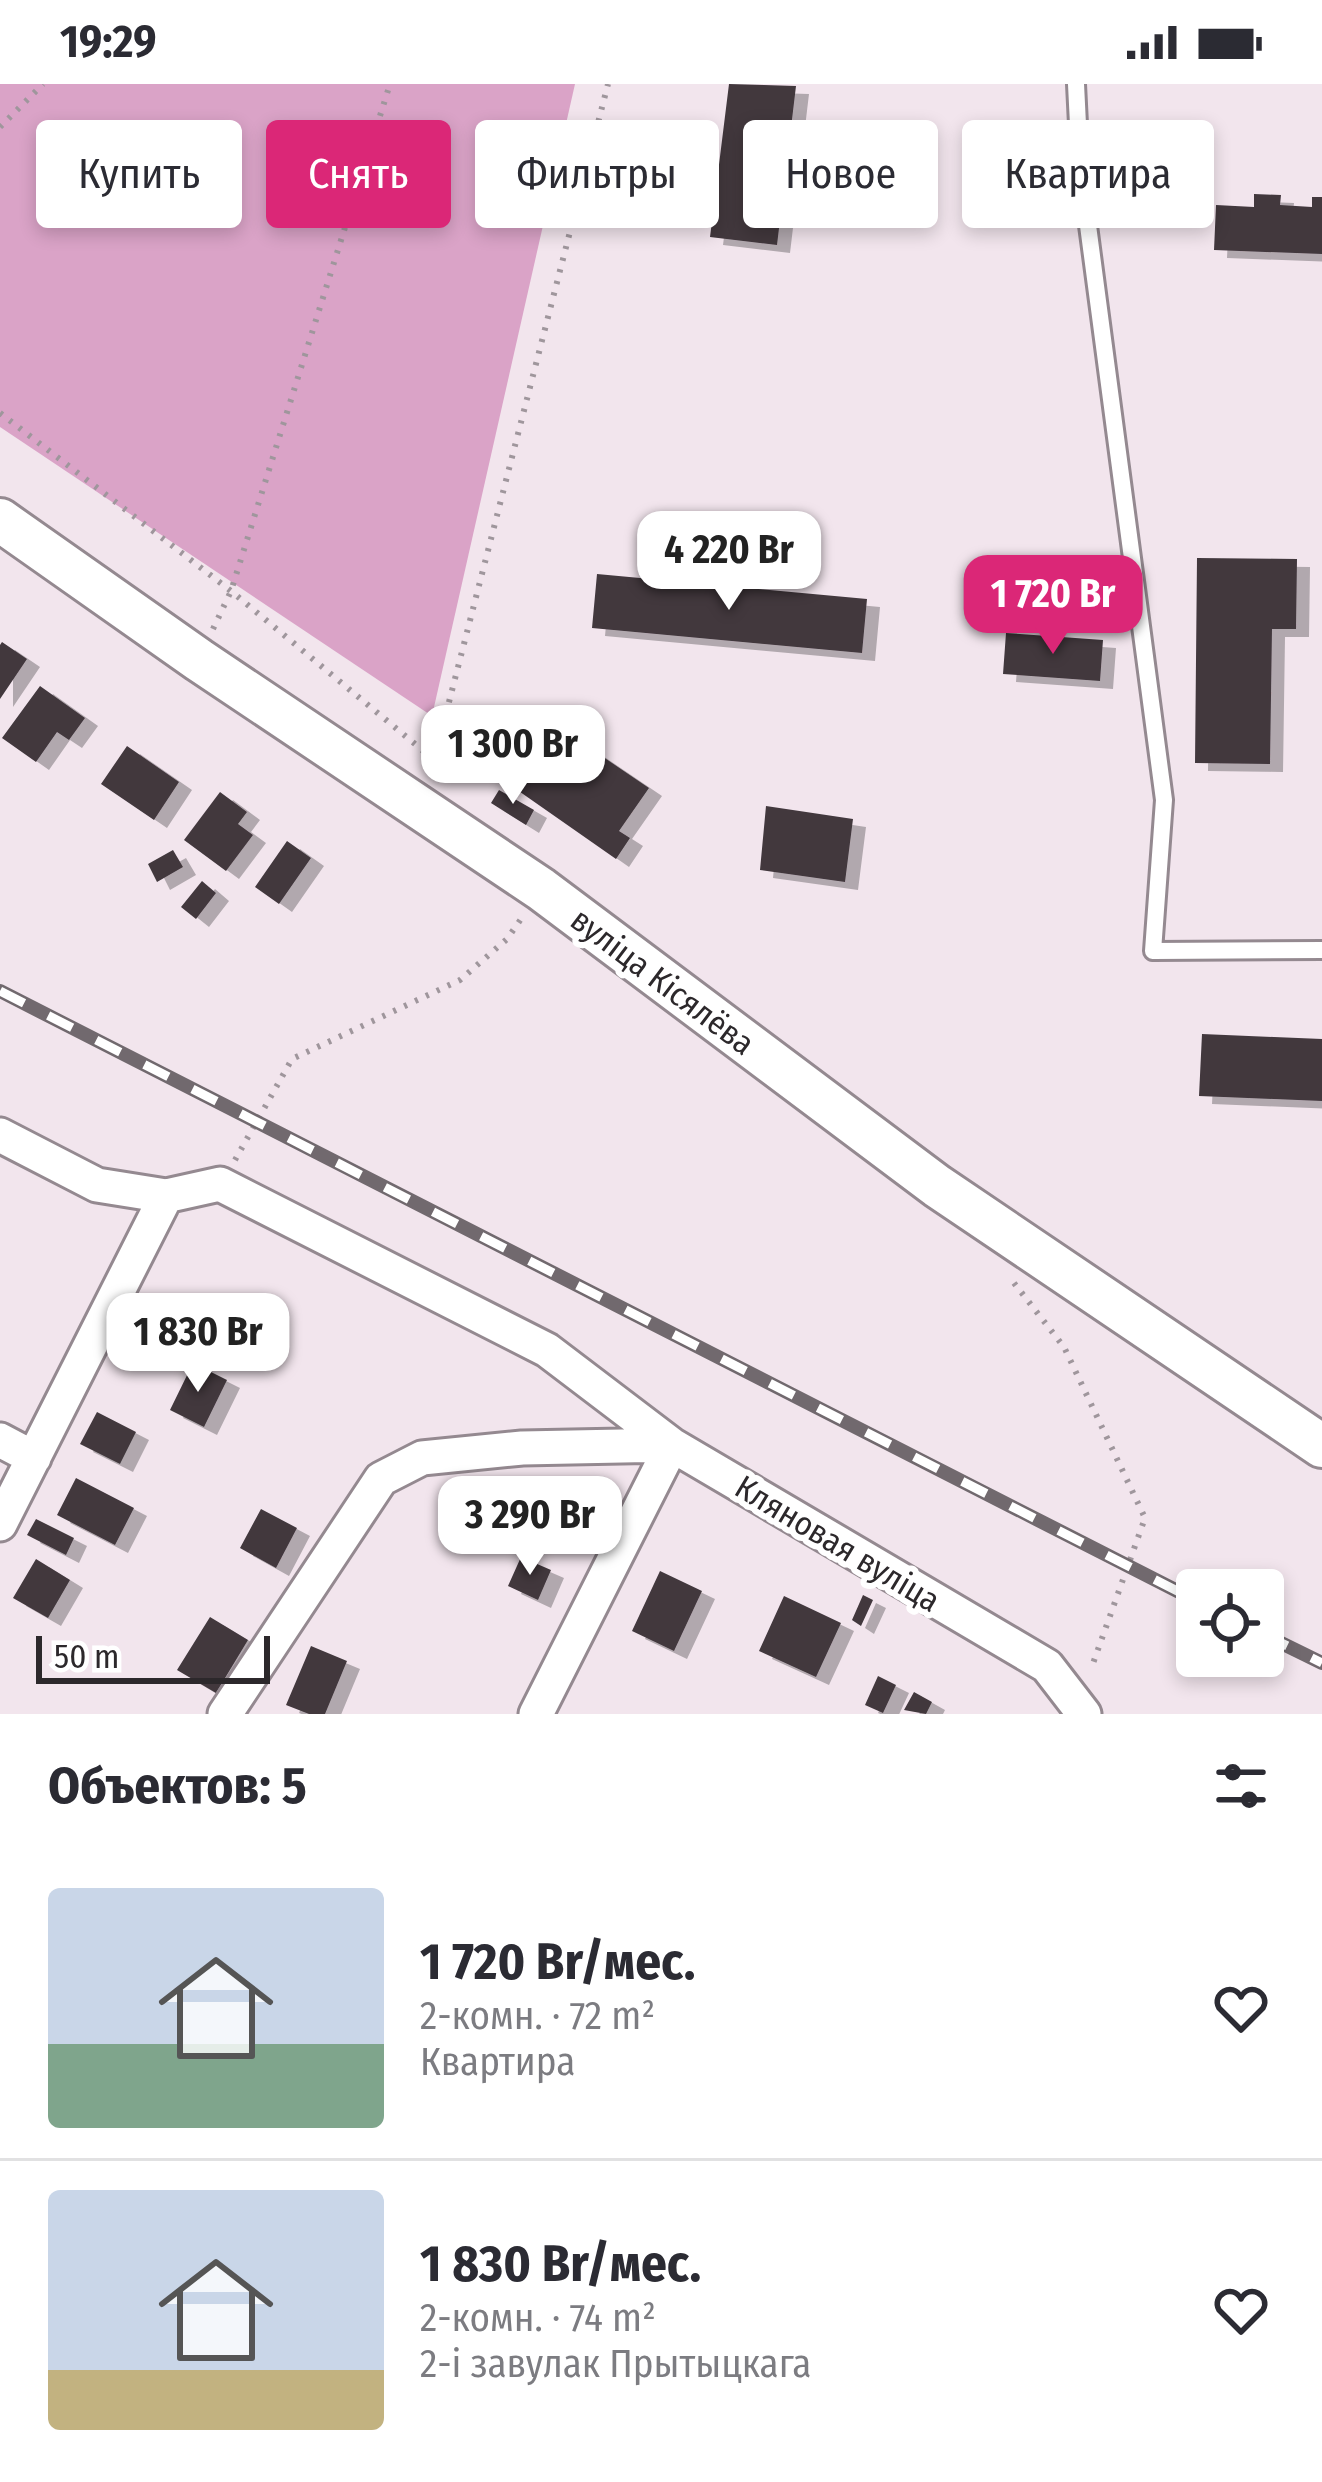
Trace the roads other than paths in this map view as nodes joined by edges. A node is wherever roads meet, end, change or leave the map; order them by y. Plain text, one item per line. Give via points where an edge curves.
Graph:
1 (1076, 84) edge
2 (0, 520) edge
3 (1322, 950) edge
4 (0, 1136) edge
5 (166, 1196) junction
6 (0, 1440) edge
7 (672, 1445) junction
8 (1322, 1446) edge
9 (34, 1458) junction
10 (0, 1524) edge
11 (1081, 1710) edge
12 (225, 1714) edge
13 (536, 1714) edge

1 - 3 lane via 1164,800 1153,951
2 - 8 street, вуліца Кісялёва via 541,890 937,1186
4 - 5 street via 97,1185
5 - 7 street, Кляновая вуліца via 220,1184 547,1350
5 - 9 street
6 - 9 street
7 - 11 street, Кляновая вуліца via 1047,1666
7 - 12 street via 422,1458 381,1479
7 - 13 street
9 - 10 street

